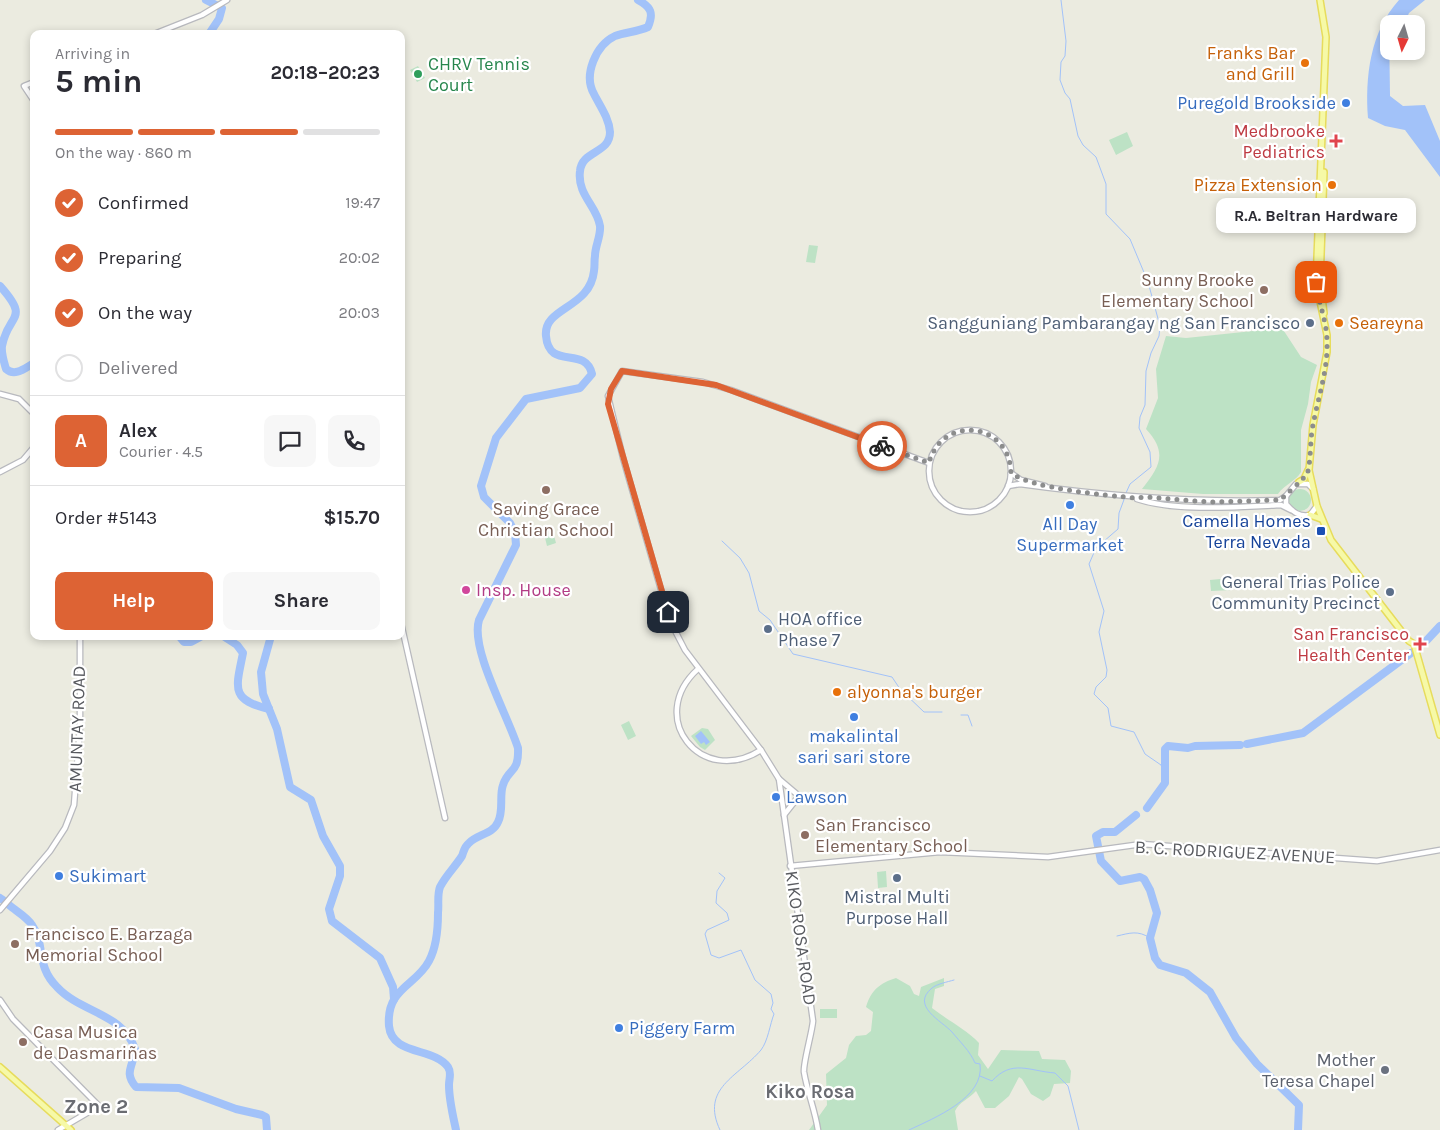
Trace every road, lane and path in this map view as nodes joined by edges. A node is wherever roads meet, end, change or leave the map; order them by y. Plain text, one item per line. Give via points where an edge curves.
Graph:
1 (232, 0) edge
2 (1320, 0) edge
3 (226, 1) edge
4 (164, 30) edge
5 (30, 84) edge
6 (30, 95) edge
7 (0, 394) edge
8 (30, 410) edge
9 (30, 452) edge
10 (929, 463) junction
11 (1309, 470) junction
12 (0, 472) edge
13 (1011, 473) junction
14 (1299, 482) junction
15 (1008, 486) junction
16 (1046, 486) junction
17 (1313, 489) junction
18 (1286, 496) junction
19 (1133, 498) junction
20 (1317, 506) junction
21 (1291, 510) junction
22 (1310, 515) junction
23 (1321, 519) junction
24 (80, 640) edge
25 (405, 640) edge
26 (698, 669) junction
27 (1440, 735) edge
28 (761, 750) junction
29 (779, 779) junction
30 (784, 815) junction
31 (444, 818) dead end
32 (1440, 850) edge
33 (790, 866) junction
34 (0, 910) edge
35 (0, 1000) edge
36 (0, 1067) edge
37 (70, 1128) edge
38 (58, 1130) edge
39 (818, 1130) edge

1 - 3 street
2 - 11 main road via 1326,38 1316,282 1326,330 1326,360 1312,425
3 - 4 street
5 - 6 street via 24,86
7 - 8 street via 19,398
9 - 12 street via 23,460
10 - 13 street via 937,446 946,437 971,430 986,433 1001,444 1008,455
10 - 15 street via 932,488 942,501 956,510 973,512 990,507
10 - 26 street, KIKO ROSA ROAD via 716,385 622,371 611,389 608,404 670,621
11 - 14 main road
11 - 17 main road
13 - 15 street
13 - 16 street via 1021,480
14 - 17 street
14 - 18 street
15 - 16 street
16 - 19 street
17 - 20 main road
18 - 19 street via 1280,500 1248,501
18 - 21 street via 1286,504
19 - 21 street via 1192,506 1281,505
20 - 22 street
20 - 23 main road
21 - 22 street
22 - 23 main road
23 - 27 main road via 1337,548 1409,642 1414,644
24 - 34 street, AMUNTAY ROAD via 80,728 74,804 65,828
25 - 31 street
26 - 28 street, KIKO ROSA ROAD
26 - 28 street via 687,679 677,699 678,720 690,745 701,755 731,761 742,760
28 - 29 street, KIKO ROSA ROAD
29 - 30 street, KIKO ROSA ROAD
29 - 30 street via 799,796
30 - 33 street, KIKO ROSA ROAD
32 - 33 street, B. C. RODRIGUEZ AVENUE via 1377,861 1142,844 1038,858 940,852
33 - 39 street, KIKO ROSA ROAD via 813,1021 804,1070
35 - 37 street via 13,1019 99,1106
36 - 37 main road
37 - 38 street

